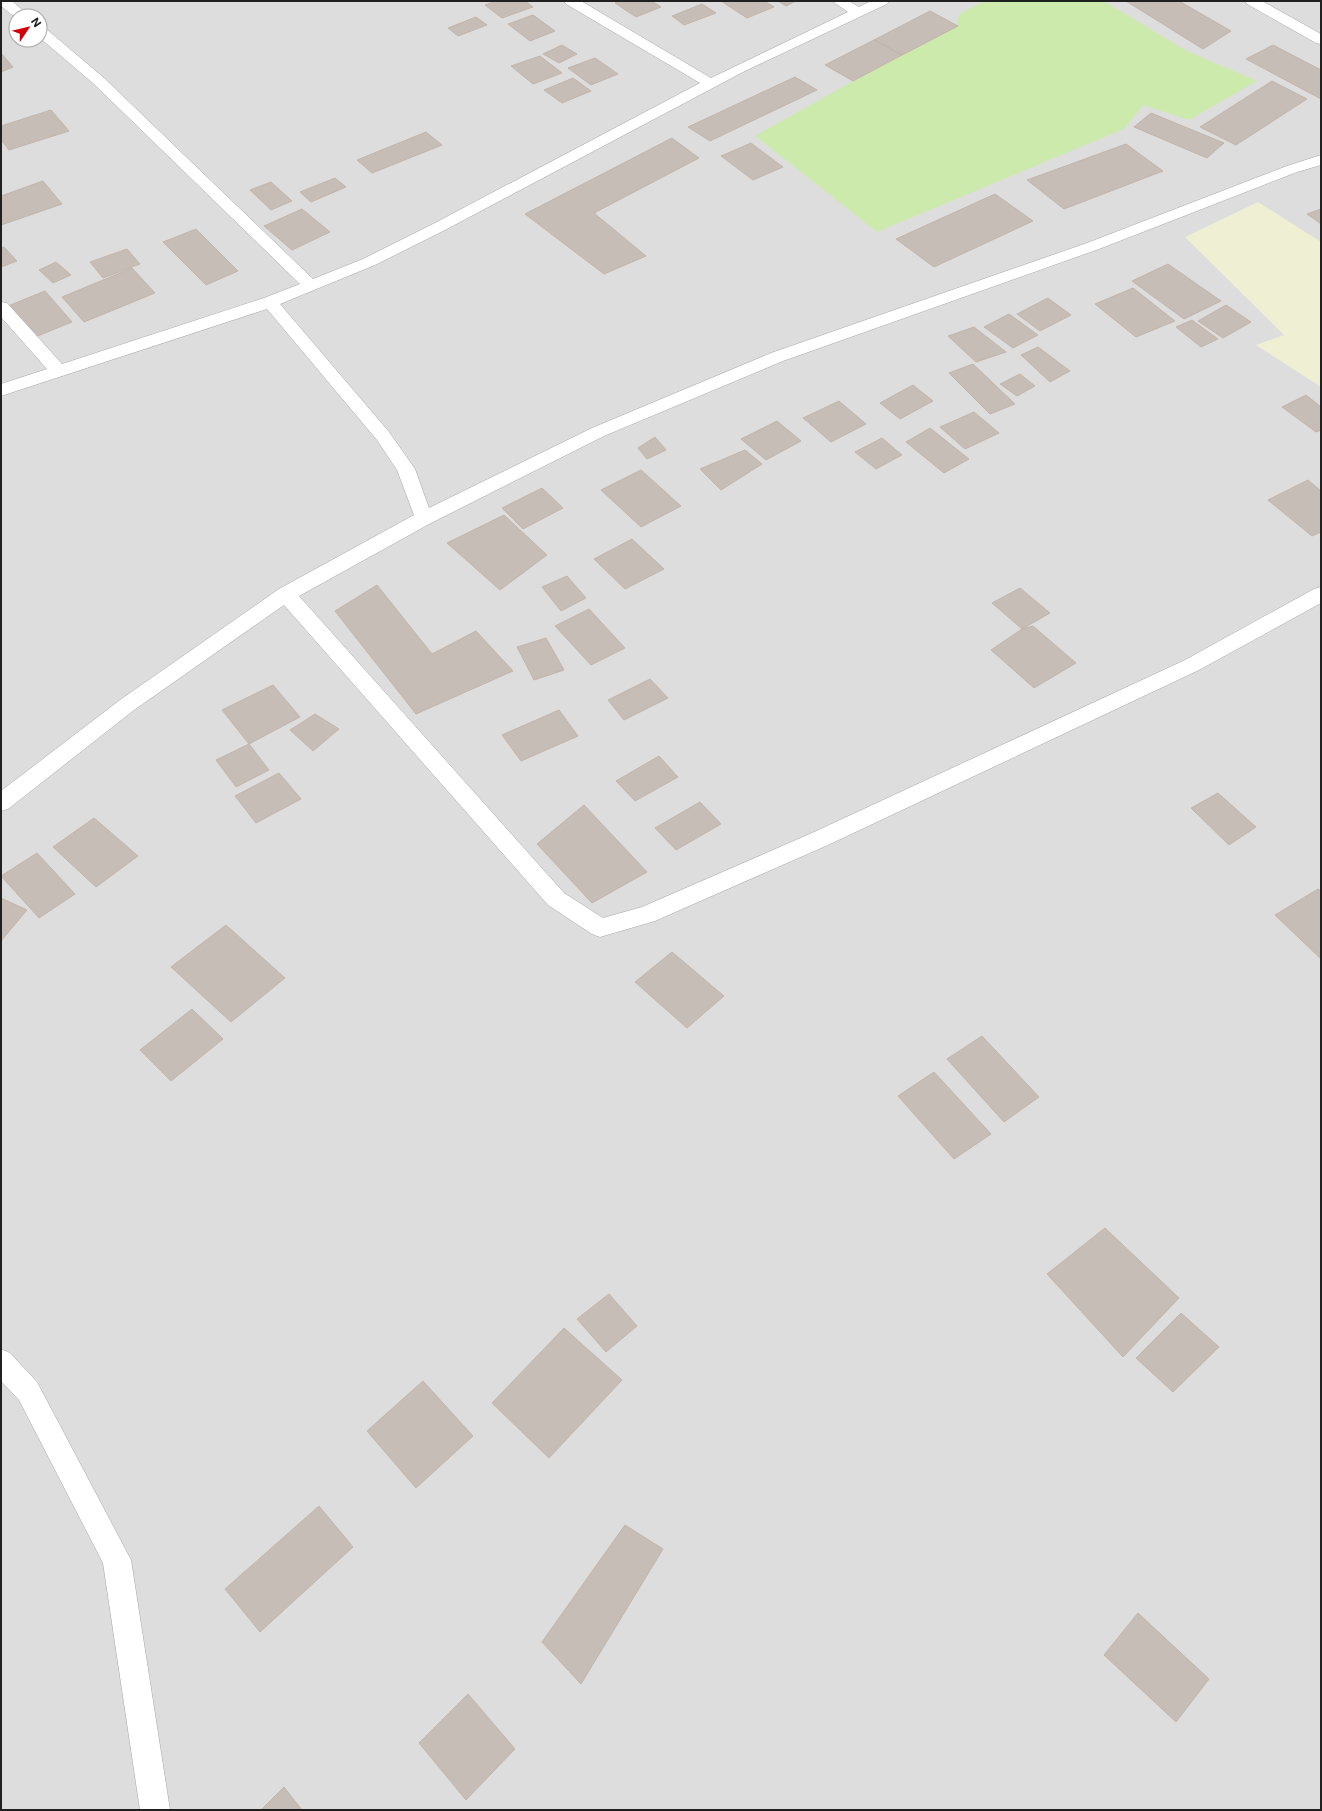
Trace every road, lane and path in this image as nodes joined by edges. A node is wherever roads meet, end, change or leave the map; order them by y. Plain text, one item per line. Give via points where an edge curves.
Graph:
1 (4, 1) edge
2 (571, 1) edge
3 (838, 1) edge
4 (882, 1) edge
5 (1252, 1) edge
6 (12, 8) edge
7 (858, 12) junction
8 (48, 38) edge
9 (1321, 40) edge
10 (711, 84) junction
11 (1321, 160) edge
12 (311, 286) junction
13 (270, 302) junction
14 (1, 307) edge
15 (58, 371) junction
16 (1, 390) edge
17 (424, 518) junction
18 (286, 594) junction
19 (1321, 594) edge
20 (1, 804) edge
21 (1, 1362) edge
22 (155, 1810) edge

1 - 6 street
2 - 10 street
3 - 7 street
4 - 7 street
5 - 9 street
7 - 10 street
8 - 12 street via 99,81
10 - 12 street via 439,227 369,262
11 - 17 street via 1093,246 777,357 598,432
12 - 13 street
13 - 15 street
13 - 17 street via 383,436 406,469
14 - 15 street
15 - 16 street
17 - 18 street
18 - 19 street via 556,899 600,928 647,915 820,839 1192,665
18 - 20 street via 127,705
21 - 22 street via 28,1392 116,1560

